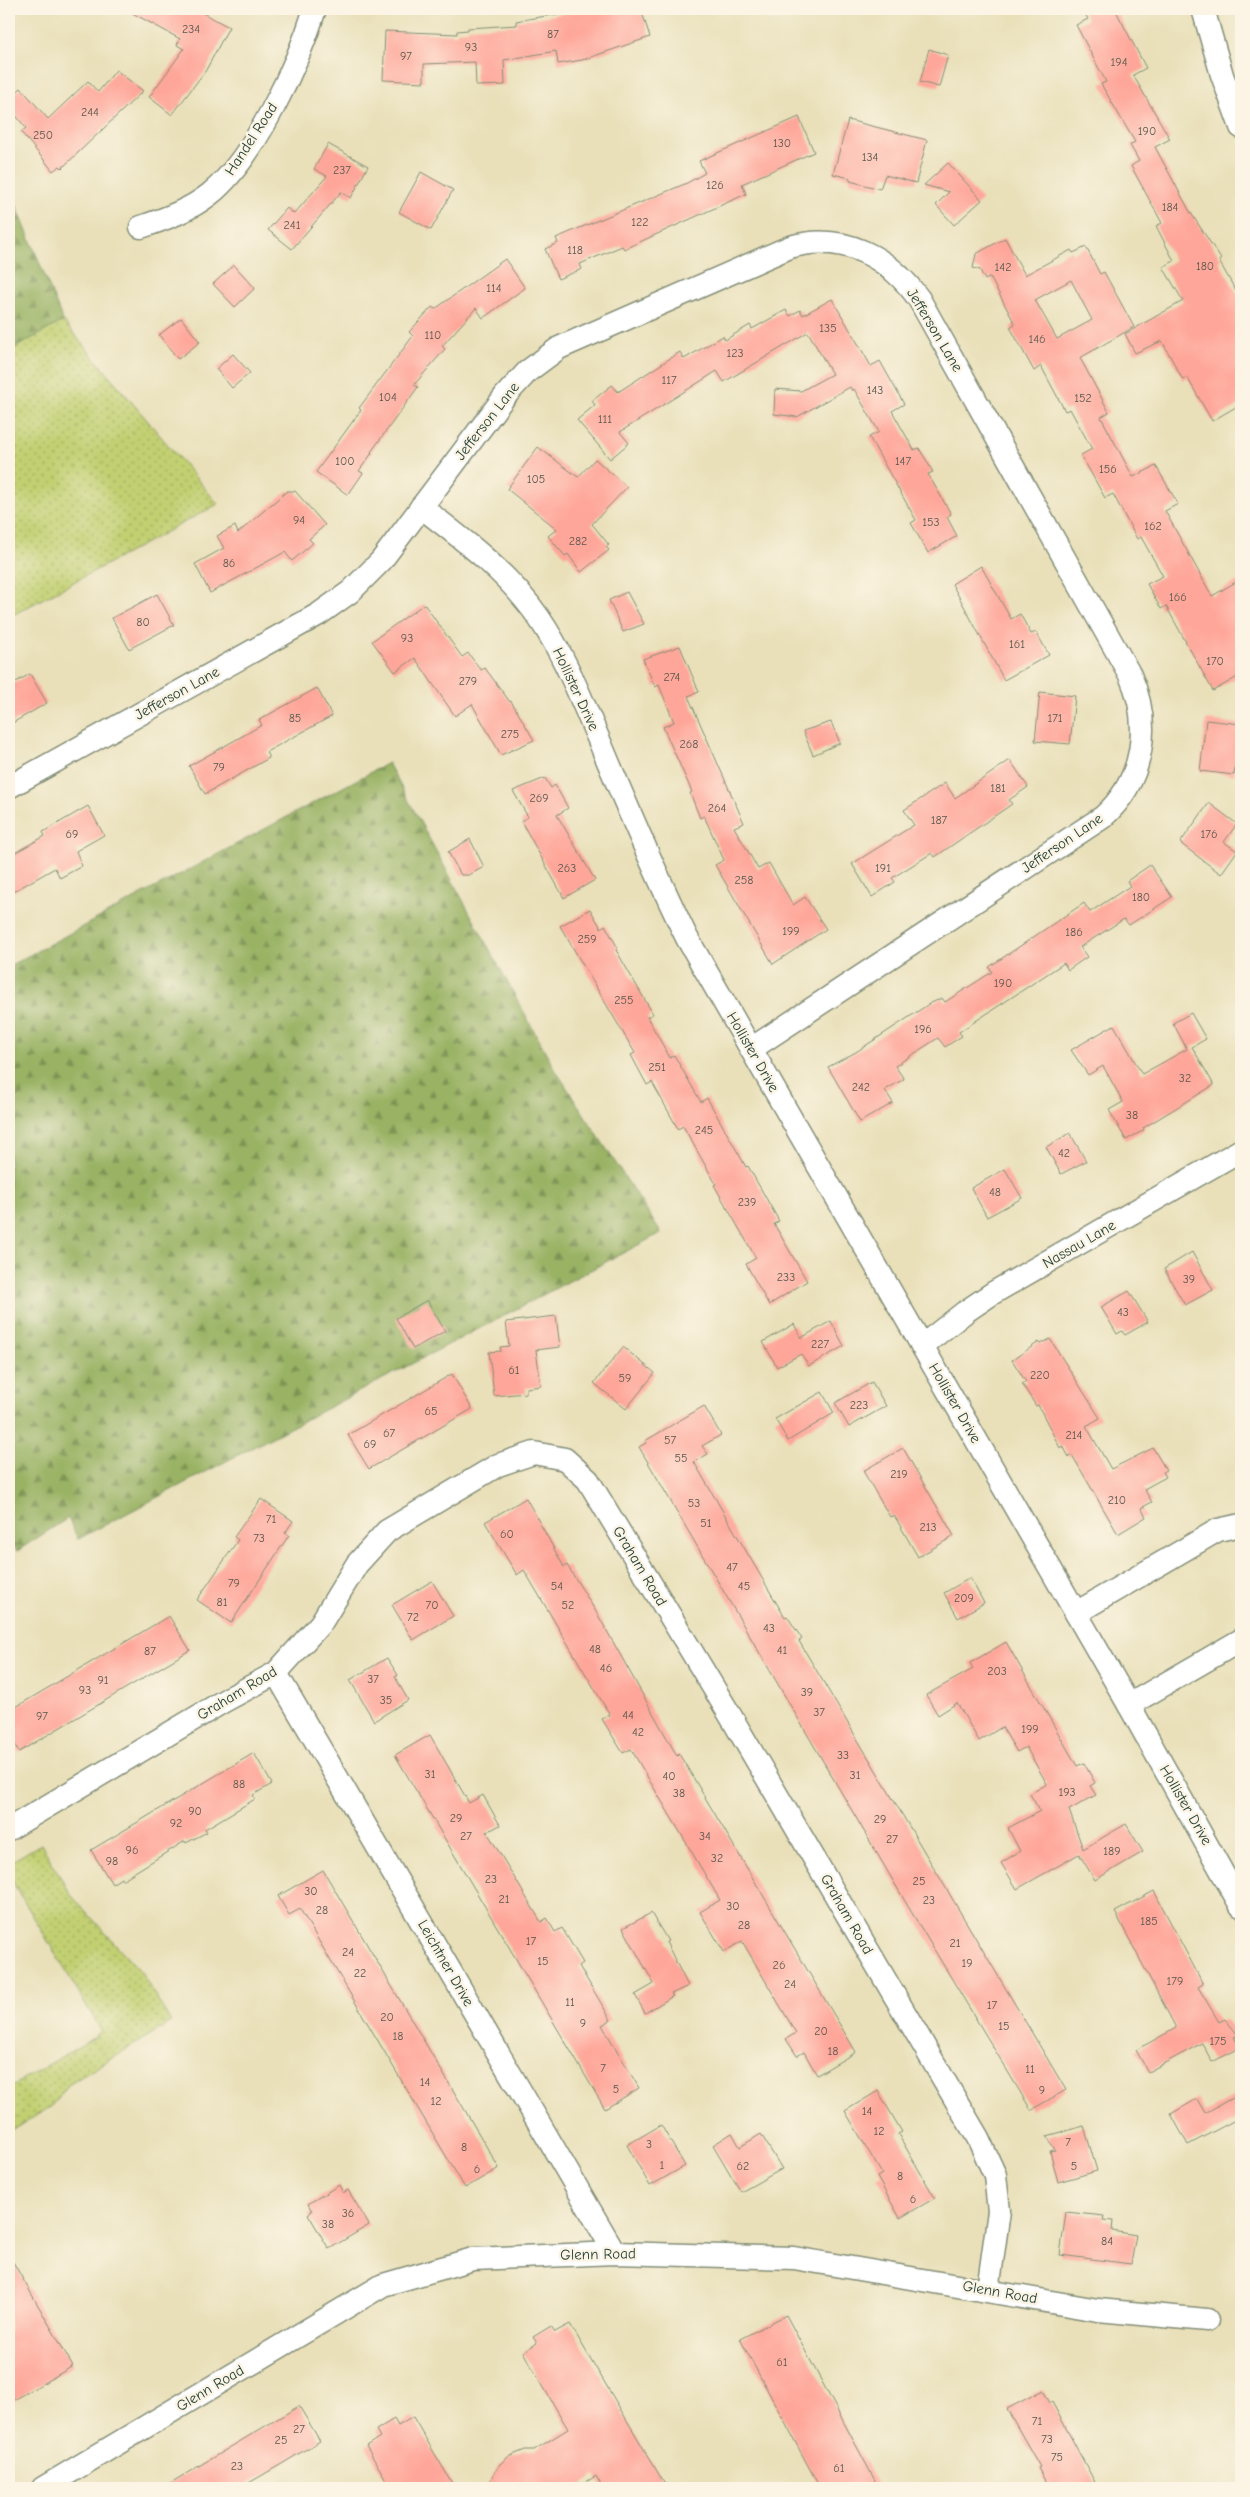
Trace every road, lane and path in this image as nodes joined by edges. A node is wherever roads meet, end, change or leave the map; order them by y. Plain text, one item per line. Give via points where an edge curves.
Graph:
1 (315, 9) edge
2 (1204, 9) edge
3 (1241, 127) edge
4 (141, 227) dead end
5 (421, 507) junction
6 (9, 787) edge
7 (751, 1049) junction
8 (1241, 1150) edge
9 (922, 1346) junction
10 (1241, 1525) edge
11 (1076, 1613) junction
12 (1241, 1640) edge
13 (276, 1673) junction
14 (1129, 1705) junction
15 (9, 1829) edge
16 (1241, 1906) edge
17 (615, 2253) junction
18 (988, 2290) junction
19 (1208, 2320) dead end
20 (43, 2488) edge

1 - 4 street, Handel Road via 299,53 278,95 254,138 220,185 204,199 177,214
2 - 3 street via 1222,75
5 - 6 street, Jefferson Lane via 371,572 319,614
5 - 7 street, Hollister Drive via 506,577 552,638 570,671 677,917
5 - 7 street, Jefferson Lane via 496,406 548,355 575,340 790,247 827,242 865,251 896,272 919,299 1130,675 1140,704 1141,750 1122,795 1103,817
7 - 9 street, Hollister Drive
8 - 9 street, Nassau Lane via 993,1293
9 - 11 street, Hollister Drive
10 - 11 street via 1218,1530
11 - 14 street, Hollister Drive
12 - 14 street
13 - 15 street, Graham Road
13 - 17 street, Leichtner Drive
13 - 18 street, Graham Road via 320,1623 357,1564 387,1531 498,1465 534,1453 565,1459 588,1480 978,2138 995,2175 999,2211
14 - 16 street, Hollister Drive
17 - 18 street, Glenn Road via 794,2258
17 - 20 street, Glenn Road via 473,2258 383,2285
18 - 19 street, Glenn Road via 1098,2310

